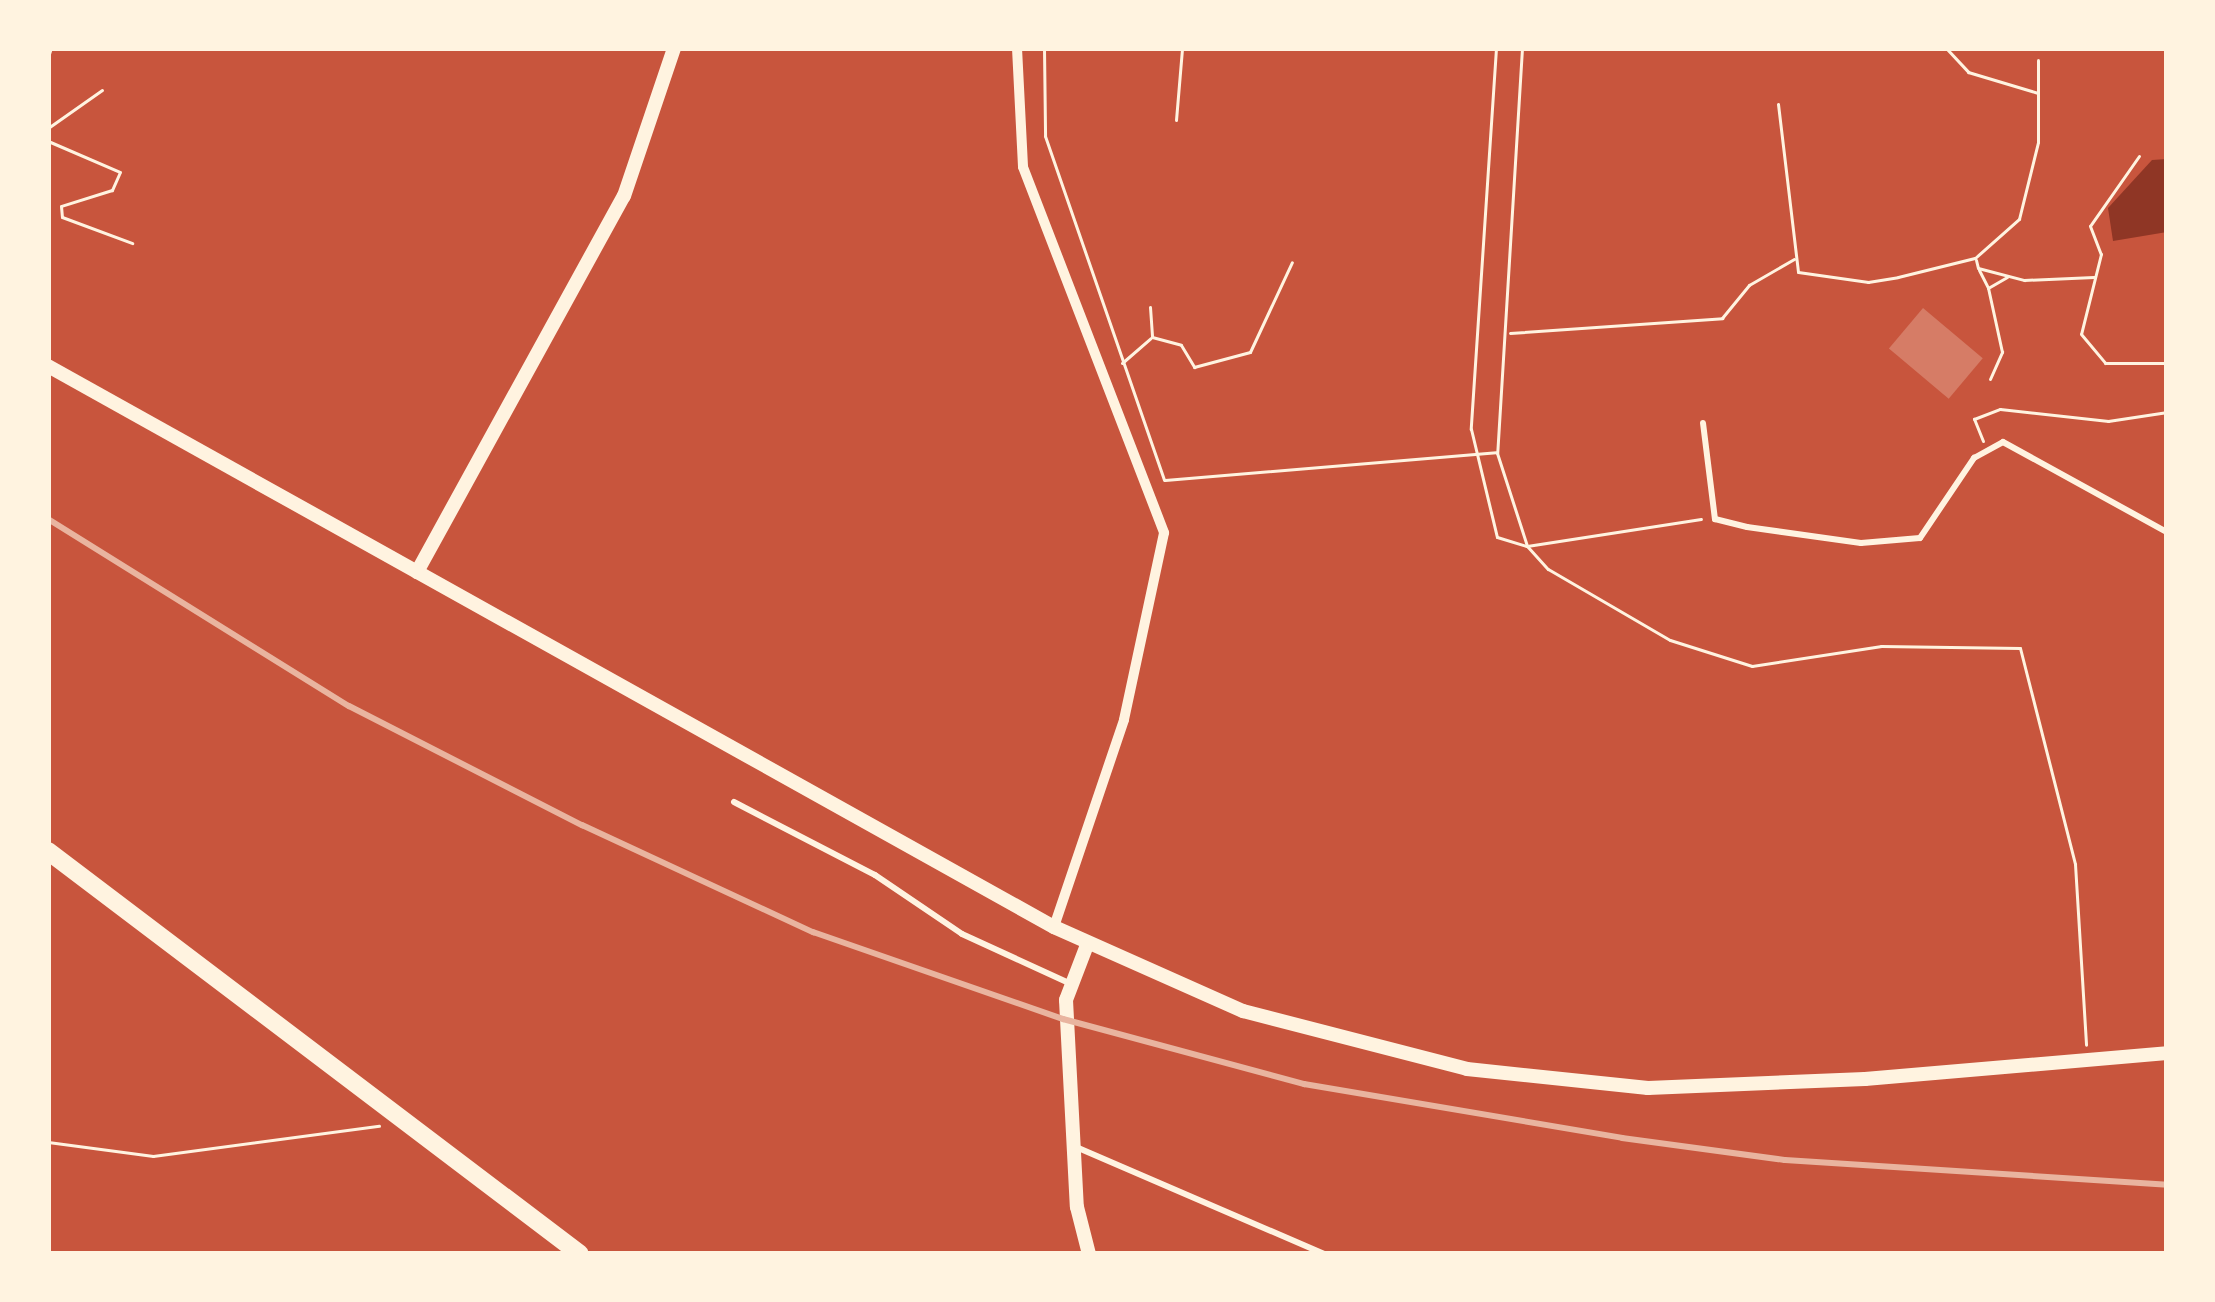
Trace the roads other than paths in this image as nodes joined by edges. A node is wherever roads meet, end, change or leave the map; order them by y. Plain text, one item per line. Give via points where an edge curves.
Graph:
1 (674, 48) edge
2 (1017, 48) edge
3 (48, 366) edge
4 (1703, 423) dead end
5 (2167, 532) edge
6 (417, 572) junction
7 (734, 802) dead end
8 (48, 851) edge
9 (1054, 927) junction
10 (1087, 945) junction
11 (1068, 992) junction
12 (2167, 1053) edge
13 (1072, 1145) junction
14 (580, 1254) edge
15 (1089, 1254) edge
16 (1325, 1254) edge

1 - 6 street via 624,196
2 - 9 street via 1023,167 1164,533 1124,720
3 - 6 street
4 - 5 lane via 1715,519 1898,544 1920,538 1986,448 2002,442
6 - 9 street
7 - 11 lane via 875,875
8 - 14 main road
9 - 10 street
10 - 11 street
10 - 12 street via 1289,1026 1539,1080 1738,1087
11 - 13 street
13 - 15 street
13 - 16 lane

